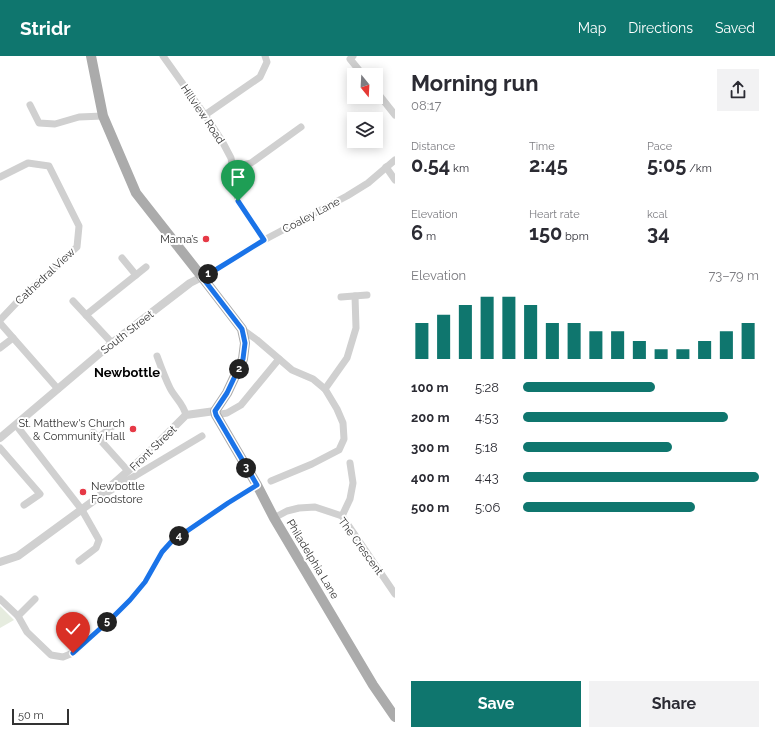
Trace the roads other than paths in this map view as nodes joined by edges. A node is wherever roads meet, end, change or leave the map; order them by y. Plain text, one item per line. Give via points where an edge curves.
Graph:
1 (92, 56) edge
2 (163, 56) edge
3 (265, 56) edge
4 (353, 56) edge
5 (357, 68) edge
6 (383, 100) edge
7 (30, 104) dead end
8 (205, 115) junction
9 (395, 115) edge
10 (103, 116) junction
11 (301, 127) dead end
12 (395, 160) edge
13 (386, 167) junction
14 (232, 168) junction
15 (0, 177) edge
16 (395, 180) edge
17 (264, 240) junction
18 (122, 258) dead end
19 (146, 267) dead end
20 (136, 275) junction
21 (202, 277) junction
22 (367, 294) dead end
23 (354, 296) junction
24 (341, 297) dead end
25 (73, 301) dead end
26 (86, 315) junction
27 (0, 320) edge
28 (0, 323) edge
29 (242, 329) junction
30 (13, 338) junction
31 (112, 343) junction
32 (0, 348) edge
33 (157, 356) dead end
34 (279, 359) junction
35 (58, 389) junction
36 (325, 389) junction
37 (215, 413) junction
38 (186, 415) junction
39 (16, 425) junction
40 (114, 425) dead end
41 (202, 436) dead end
42 (0, 438) edge
43 (0, 448) edge
44 (350, 463) dead end
45 (128, 471) junction
46 (271, 481) dead end
47 (257, 485) junction
48 (96, 499) junction
49 (24, 505) dead end
50 (82, 510) junction
51 (342, 516) junction
52 (274, 518) junction
53 (79, 561) dead end
54 (0, 562) edge
55 (392, 581) edge
56 (395, 594) edge
57 (0, 599) edge
58 (35, 599) dead end
59 (18, 616) junction
60 (395, 717) edge

1 - 10 main road
2 - 8 street, Hillview Road
3 - 8 street via 267,62 260,77
4 - 5 street via 350,59
6 - 9 street
7 - 10 street via 39,123 55,124 80,116
8 - 14 street, Hillview Road via 231,158
10 - 21 main road via 136,193
11 - 14 street via 251,163
12 - 13 street, Coaley Lane
13 - 16 street
13 - 17 street, Coaley Lane via 347,196
14 - 17 street, Hillview Road via 238,201
15 - 27 street, Cathedral View via 28,163 49,166 79,226 77,247
17 - 21 street, Coaley Lane
18 - 20 street
19 - 20 street
20 - 26 street
21 - 29 main road
21 - 31 street, South Street via 190,283
22 - 23 street
23 - 24 street
23 - 36 street via 356,328 346,358
25 - 26 street
26 - 31 street
28 - 30 street
29 - 34 street
29 - 37 main road via 245,343 243,359
30 - 32 street
30 - 35 street
31 - 35 street, South Street
33 - 38 street
34 - 36 street via 292,370 313,379
34 - 37 street via 241,405 227,413
35 - 39 street, South Street
36 - 46 street via 343,422 344,439 339,450
37 - 38 street, Front Street
37 - 47 main road, Philadelphia Lane
38 - 45 street, Front Street
39 - 42 street, South Street
39 - 50 street
40 - 45 street via 96,435
41 - 48 street, Front Street
43 - 49 street via 40,494
44 - 51 street via 353,483 350,499
45 - 48 street, Front Street
47 - 52 main road, Philadelphia Lane
47 - 59 street via 171,542 130,600 73,653 63,658 51,656 28,632
48 - 50 street, Front Street
50 - 53 street via 99,540 96,548
50 - 54 street, Front Street via 18,556
51 - 52 street, The Crescent via 315,507 287,511
51 - 55 street, The Crescent
52 - 60 main road, Philadelphia Lane via 373,685
55 - 56 street, The Crescent
57 - 59 street
58 - 59 street

